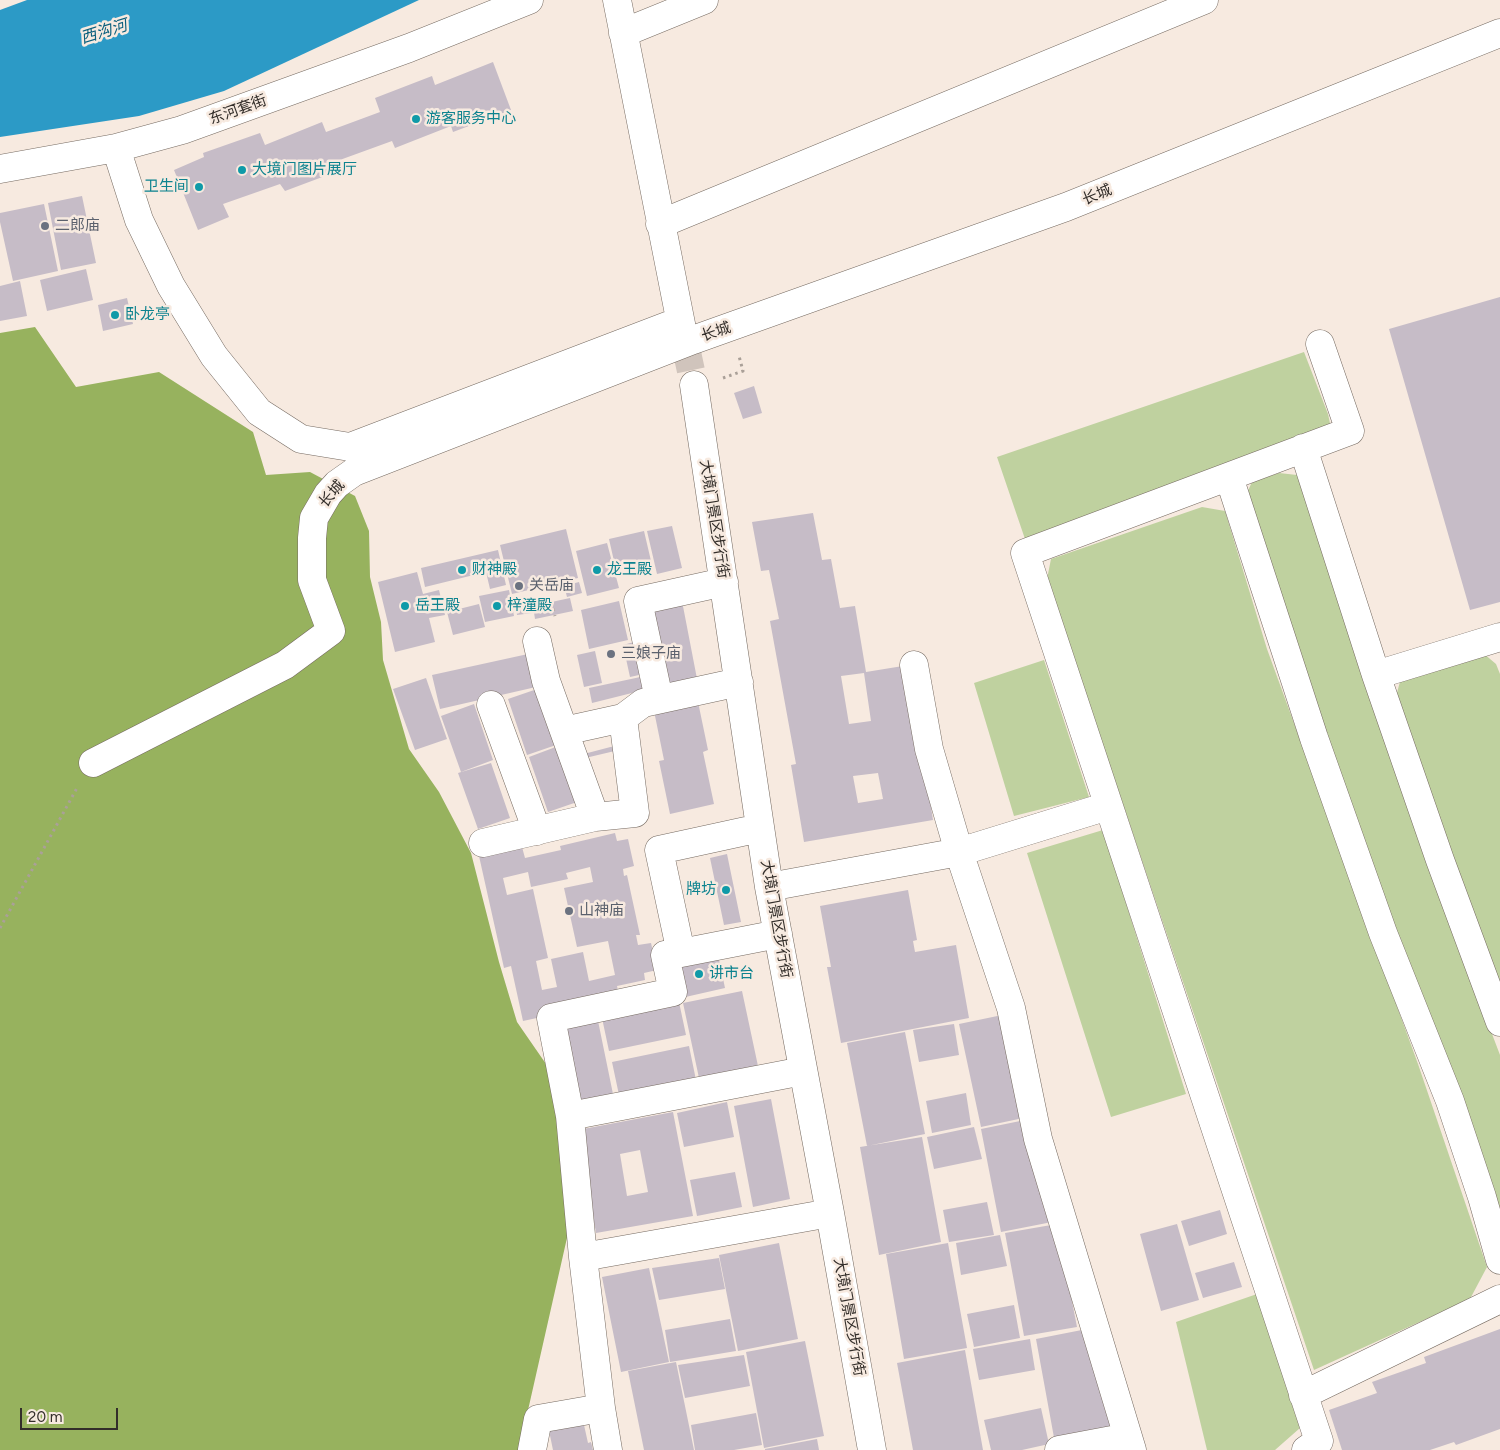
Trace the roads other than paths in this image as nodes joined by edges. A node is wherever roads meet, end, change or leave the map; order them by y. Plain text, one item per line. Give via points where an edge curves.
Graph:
1 (529, 0) edge
2 (617, 0) edge
3 (704, 0) edge
4 (1204, 0) edge
5 (623, 33) junction
6 (1500, 33) edge
7 (116, 148) junction
8 (0, 169) edge
9 (660, 224) junction
10 (1320, 344) dead end
11 (694, 387) tunnel mouth
12 (1303, 448) junction
13 (1229, 477) junction
14 (724, 582) junction
15 (1500, 638) edge
16 (537, 641) dead end
17 (914, 665) dead end
18 (1376, 675) junction
19 (739, 682) junction
20 (659, 699) junction
21 (491, 705) dead end
22 (623, 718) junction
23 (564, 731) junction
24 (89, 774) road end
25 (1108, 806) junction
26 (635, 813) junction
27 (595, 818) junction
28 (760, 828) junction
29 (536, 831) junction
30 (483, 843) dead end
31 (659, 850) junction
32 (959, 852) junction
33 (769, 887) junction
34 (778, 934) junction
35 (681, 953) junction
36 (1500, 1022) edge
37 (803, 1072) junction
38 (570, 1116) junction
39 (830, 1213) junction
40 (583, 1256) junction
41 (1500, 1260) edge
42 (1500, 1299) edge
43 (1303, 1394) junction
44 (601, 1408) junction
45 (1130, 1443) edge
46 (532, 1450) edge
47 (608, 1450) edge
48 (872, 1450) edge
49 (1059, 1450) edge
50 (1306, 1450) edge

1 - 7 street, 东河套街 via 400,52 182,130
2 - 5 street
3 - 5 street
4 - 9 street
5 - 9 street
6 - 24 street, 长城 via 1066,207 693,340 354,472 328,494 314,518 312,580 331,631 285,665
7 - 8 street, 东河套街
7 - 9 street via 139,220 171,286 214,356 259,412 301,439 350,447 682,332
10 - 12 street via 1350,431
11 - 14 street, 大境门景区步行街
12 - 13 street
12 - 18 street
13 - 25 street via 1025,553
13 - 41 street via 1314,738 1383,934 1450,1101
14 - 19 street, 大境门景区步行街
14 - 20 street via 638,601
15 - 18 street
16 - 23 street via 546,681 560,689
17 - 32 street via 930,748
18 - 36 street
19 - 20 street
19 - 28 street, 大境门景区步行街
20 - 22 street via 643,703
21 - 29 street
22 - 23 street
22 - 26 street
23 - 27 street
25 - 32 street
25 - 43 street
26 - 27 street
26 - 31 street
27 - 29 street
28 - 31 street
28 - 33 street, 大境门景区步行街
29 - 30 street
31 - 35 street
32 - 33 street
32 - 45 street via 1011,1008 1038,1139
33 - 34 street, 大境门景区步行街
34 - 35 street
34 - 37 street, 大境门景区步行街
35 - 38 street via 665,956 673,992 551,1018
37 - 38 street
37 - 39 street, 大境门景区步行街
38 - 40 street
39 - 40 street
39 - 48 street, 大境门景区步行街
40 - 44 street
42 - 43 street
43 - 50 street via 1319,1441
44 - 46 street via 538,1419
44 - 47 street
45 - 49 street

